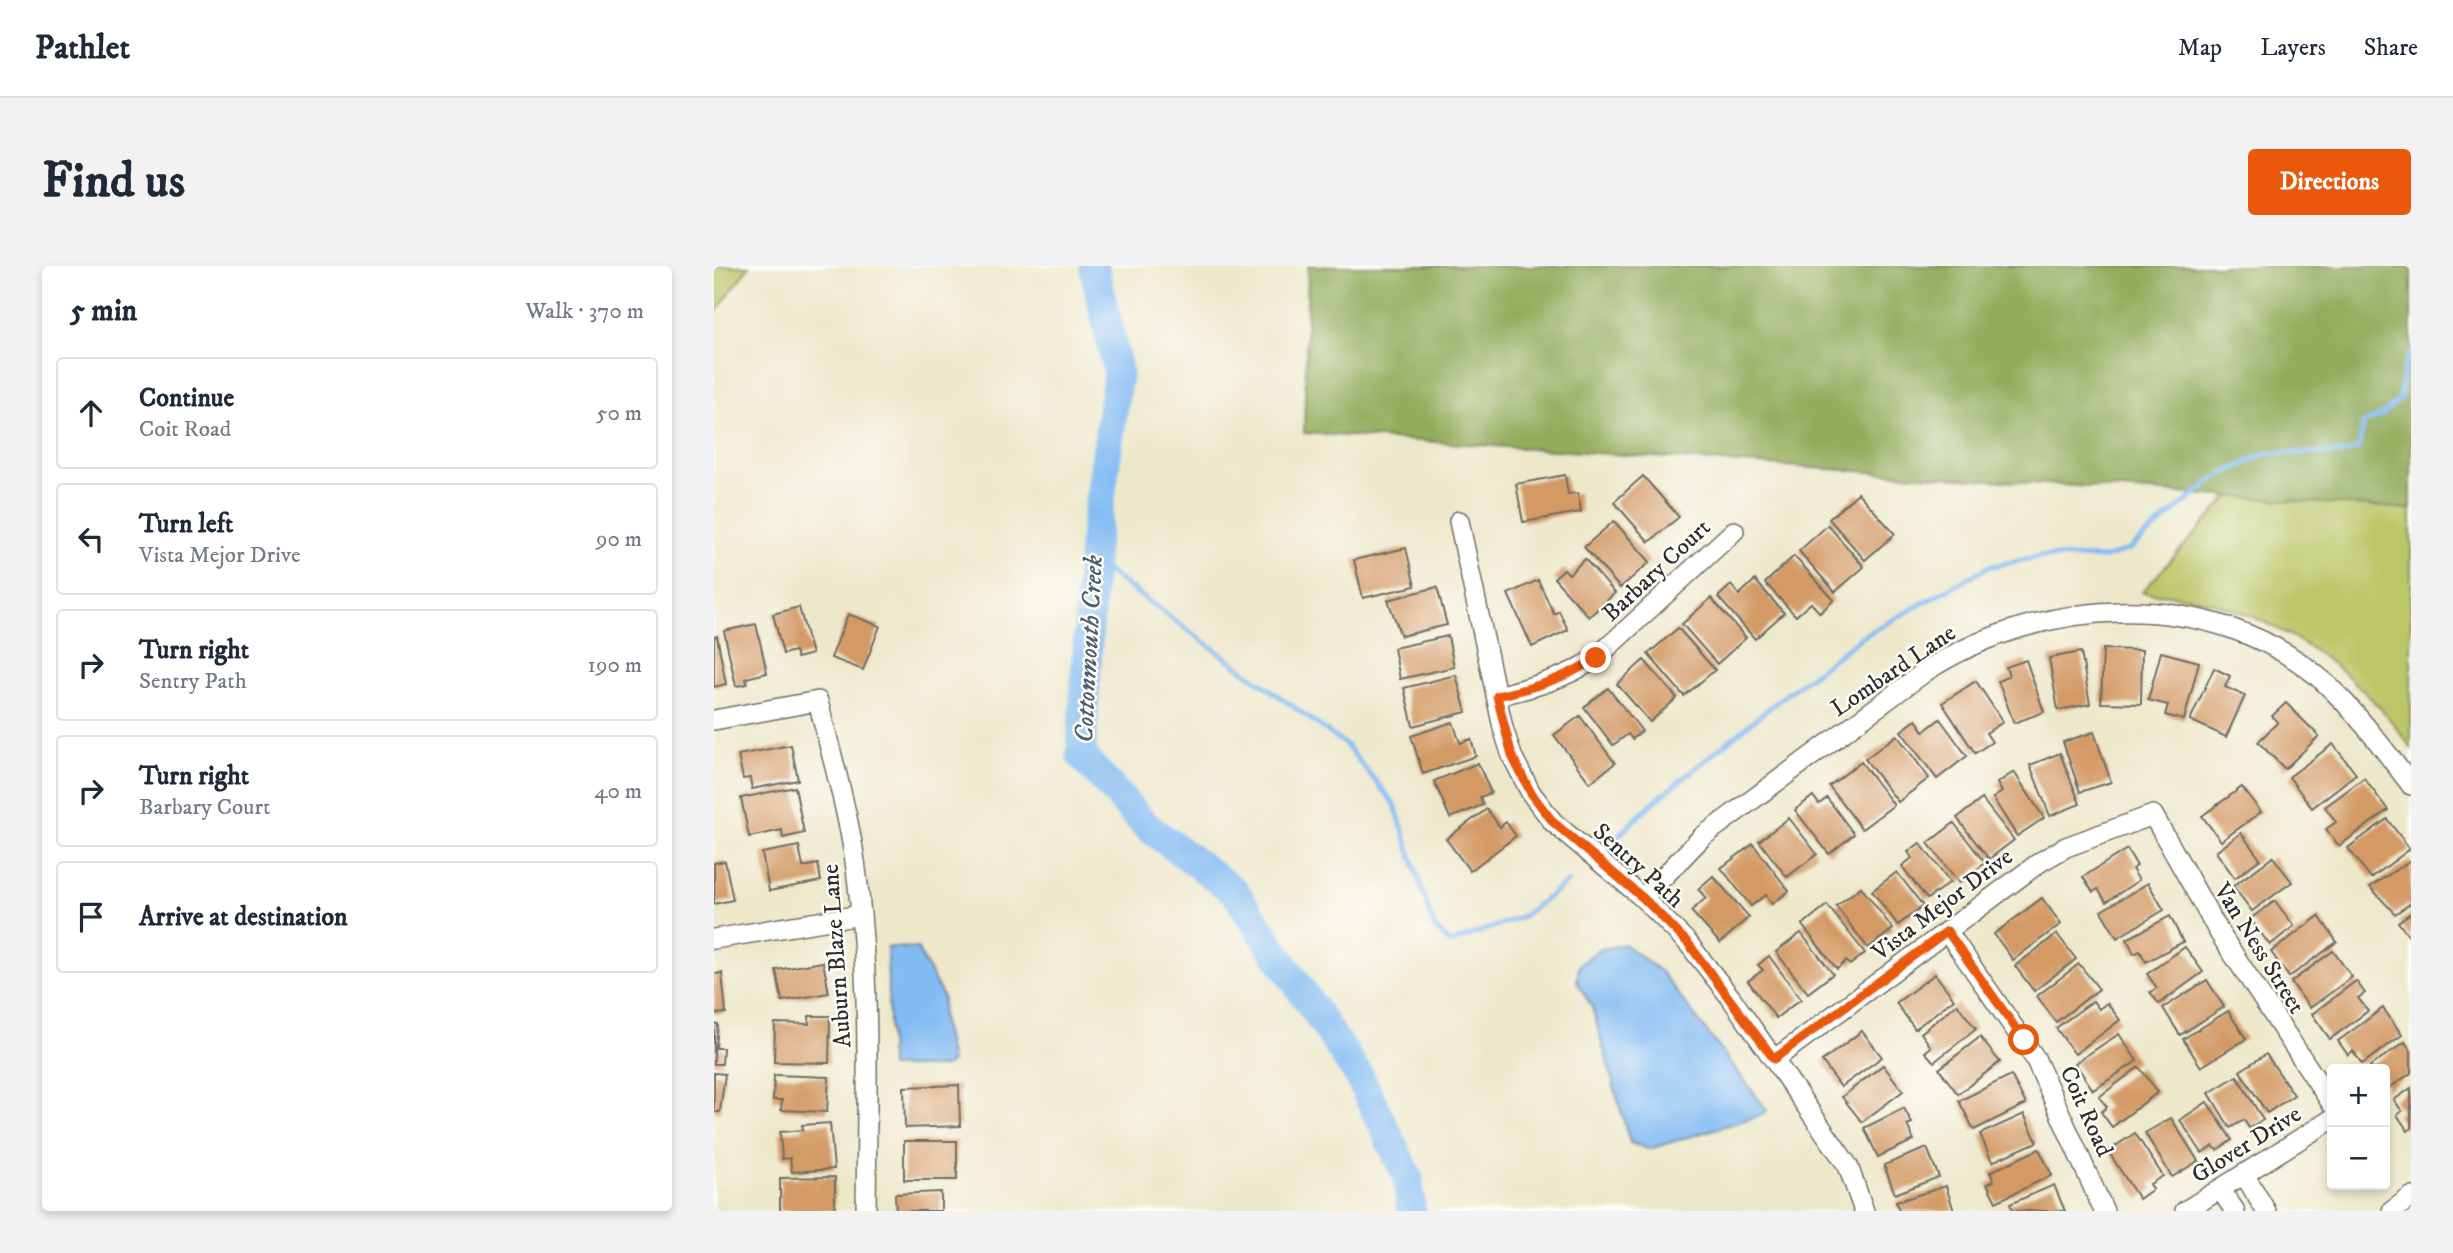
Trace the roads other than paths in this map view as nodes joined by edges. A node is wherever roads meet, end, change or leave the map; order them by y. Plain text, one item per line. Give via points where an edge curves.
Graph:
1 (1459, 521) dead end
2 (1734, 531) dead end
3 (1497, 696) junction
4 (714, 720) edge
5 (2411, 785) edge
6 (2153, 815) joint
7 (1643, 898) junction
8 (861, 915) junction
9 (1947, 931) junction
10 (714, 939) edge
11 (1774, 1059) junction
12 (2327, 1096) edge
13 (2327, 1122) edge
14 (2244, 1174) junction
15 (2220, 1189) junction
16 (2411, 1197) edge
17 (866, 1211) edge
18 (1864, 1211) edge
19 (2104, 1211) edge
20 (2185, 1211) edge
21 (2235, 1211) edge
22 (2266, 1211) edge
23 (2392, 1211) edge

1 - 3 street, Sentry Path
2 - 3 street, Barbary Court via 1587,664 1545,685
3 - 7 street, Sentry Path via 1512,756 1531,793 1553,822
4 - 8 street, Auburn Blaze Lane via 818,701 846,812
5 - 7 street, Lombard Lane via 2359,716 2320,679 2275,648 2231,628 2173,613 2115,612 2042,621 1998,634 1926,671 1702,837
6 - 9 street, Vista Mejor Drive via 2066,847
6 - 12 street, Van Ness Street via 2220,934
7 - 11 street, Sentry Path via 1699,955
8 - 10 street
8 - 17 street, Auburn Blaze Lane via 868,1003
9 - 11 street, Vista Mejor Drive
9 - 19 street, Coit Road via 2035,1058
11 - 18 street, Sentry Path via 1848,1166
13 - 14 street, Glover Drive
14 - 15 street, Glover Drive
14 - 22 street
15 - 20 street, Glover Drive
15 - 21 street
16 - 23 street

